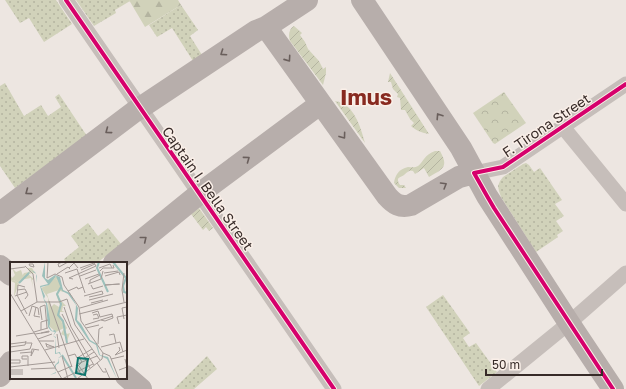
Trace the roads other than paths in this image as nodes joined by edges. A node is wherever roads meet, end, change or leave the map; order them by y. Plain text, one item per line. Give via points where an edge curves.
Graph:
1 (66, 0) edge
2 (307, 0) edge
3 (362, 0) edge
4 (266, 27) junction
5 (626, 84) edge
6 (320, 104) junction
7 (140, 108) junction
8 (563, 127) junction
9 (474, 173) junction
10 (199, 194) junction
11 (626, 204) edge
12 (0, 213) edge
13 (115, 262) edge
14 (0, 266) edge
15 (10, 274) edge
16 (626, 274) edge
17 (569, 323) junction
18 (10, 363) edge
19 (0, 376) edge
20 (127, 377) edge
21 (141, 389) edge
22 (334, 389) edge
23 (488, 389) edge
24 (614, 389) edge

1 - 7 street, Captain I. Bella Street
2 - 4 main road
9 -> 3 main road via 461,148
4 -> 6 main road, F. Tirona Street
4 -> 7 main road via 256,31
5 - 8 street, F. Tirona Street
6 -> 9 main road, F. Tirona Street via 395,204 411,205 459,177
10 -> 6 main road
7 - 10 street, Captain I. Bella Street
7 -> 12 main road
8 - 9 street, F. Tirona Street via 504,167
8 - 11 street
9 - 17 main road
13 -> 10 main road
10 - 22 street, Captain I. Bella Street
14 - 15 main road
16 - 17 street
17 - 23 street
17 - 24 main road
18 - 19 main road
20 - 21 main road

